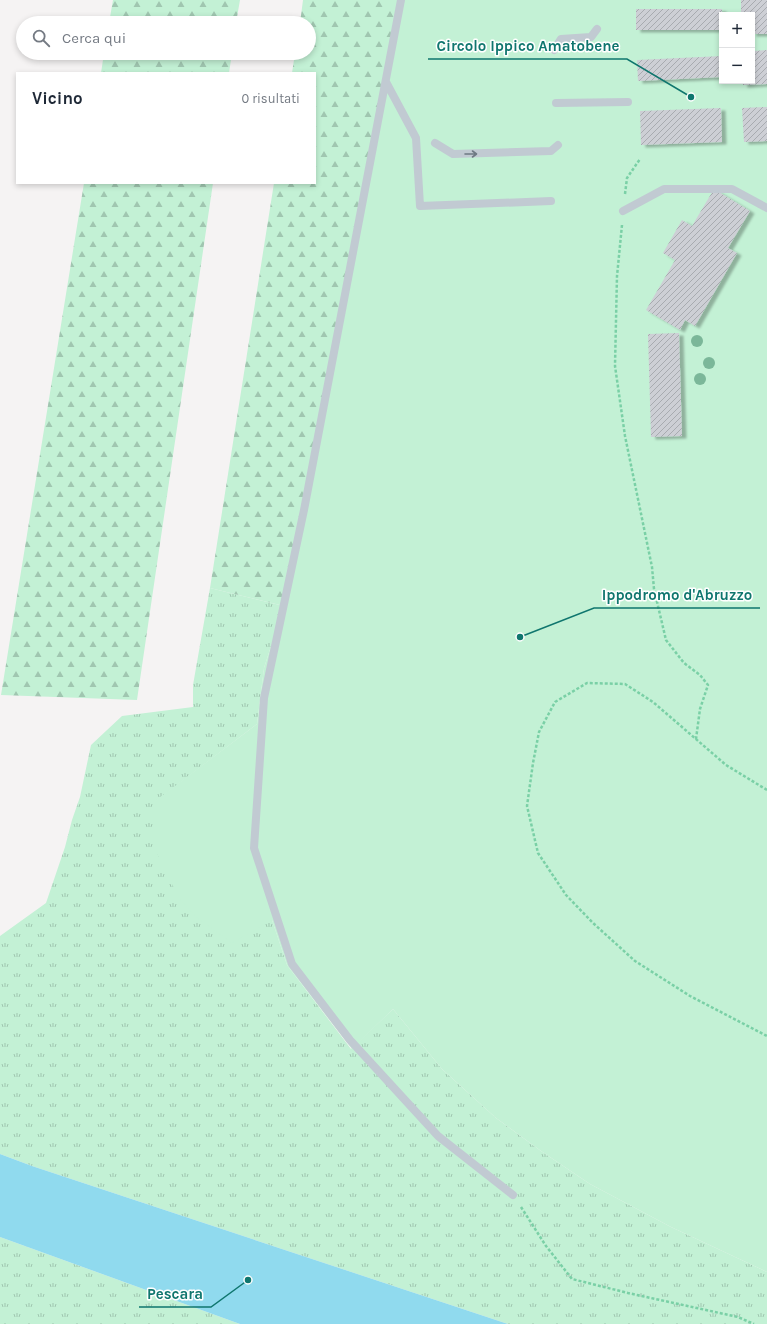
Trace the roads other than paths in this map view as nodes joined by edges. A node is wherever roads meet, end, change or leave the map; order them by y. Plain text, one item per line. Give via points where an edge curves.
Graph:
1 (401, 0) edge
2 (597, 29) dead end
3 (554, 50) dead end
4 (386, 82) junction
5 (628, 102) dead end
6 (556, 103) dead end
7 (435, 143) dead end
8 (558, 145) dead end
9 (551, 201) dead end
10 (767, 208) edge
11 (623, 211) road end
12 (514, 1195) road end

1 - 4 lane
2 - 3 lane via 591,37 562,39
4 - 9 lane via 416,138 420,206
4 - 12 lane via 304,510 264,698 254,848 292,964 350,1040 438,1136
5 - 6 lane
7 -> 8 lane via 453,154 551,151
10 - 11 lane via 732,189 664,189

